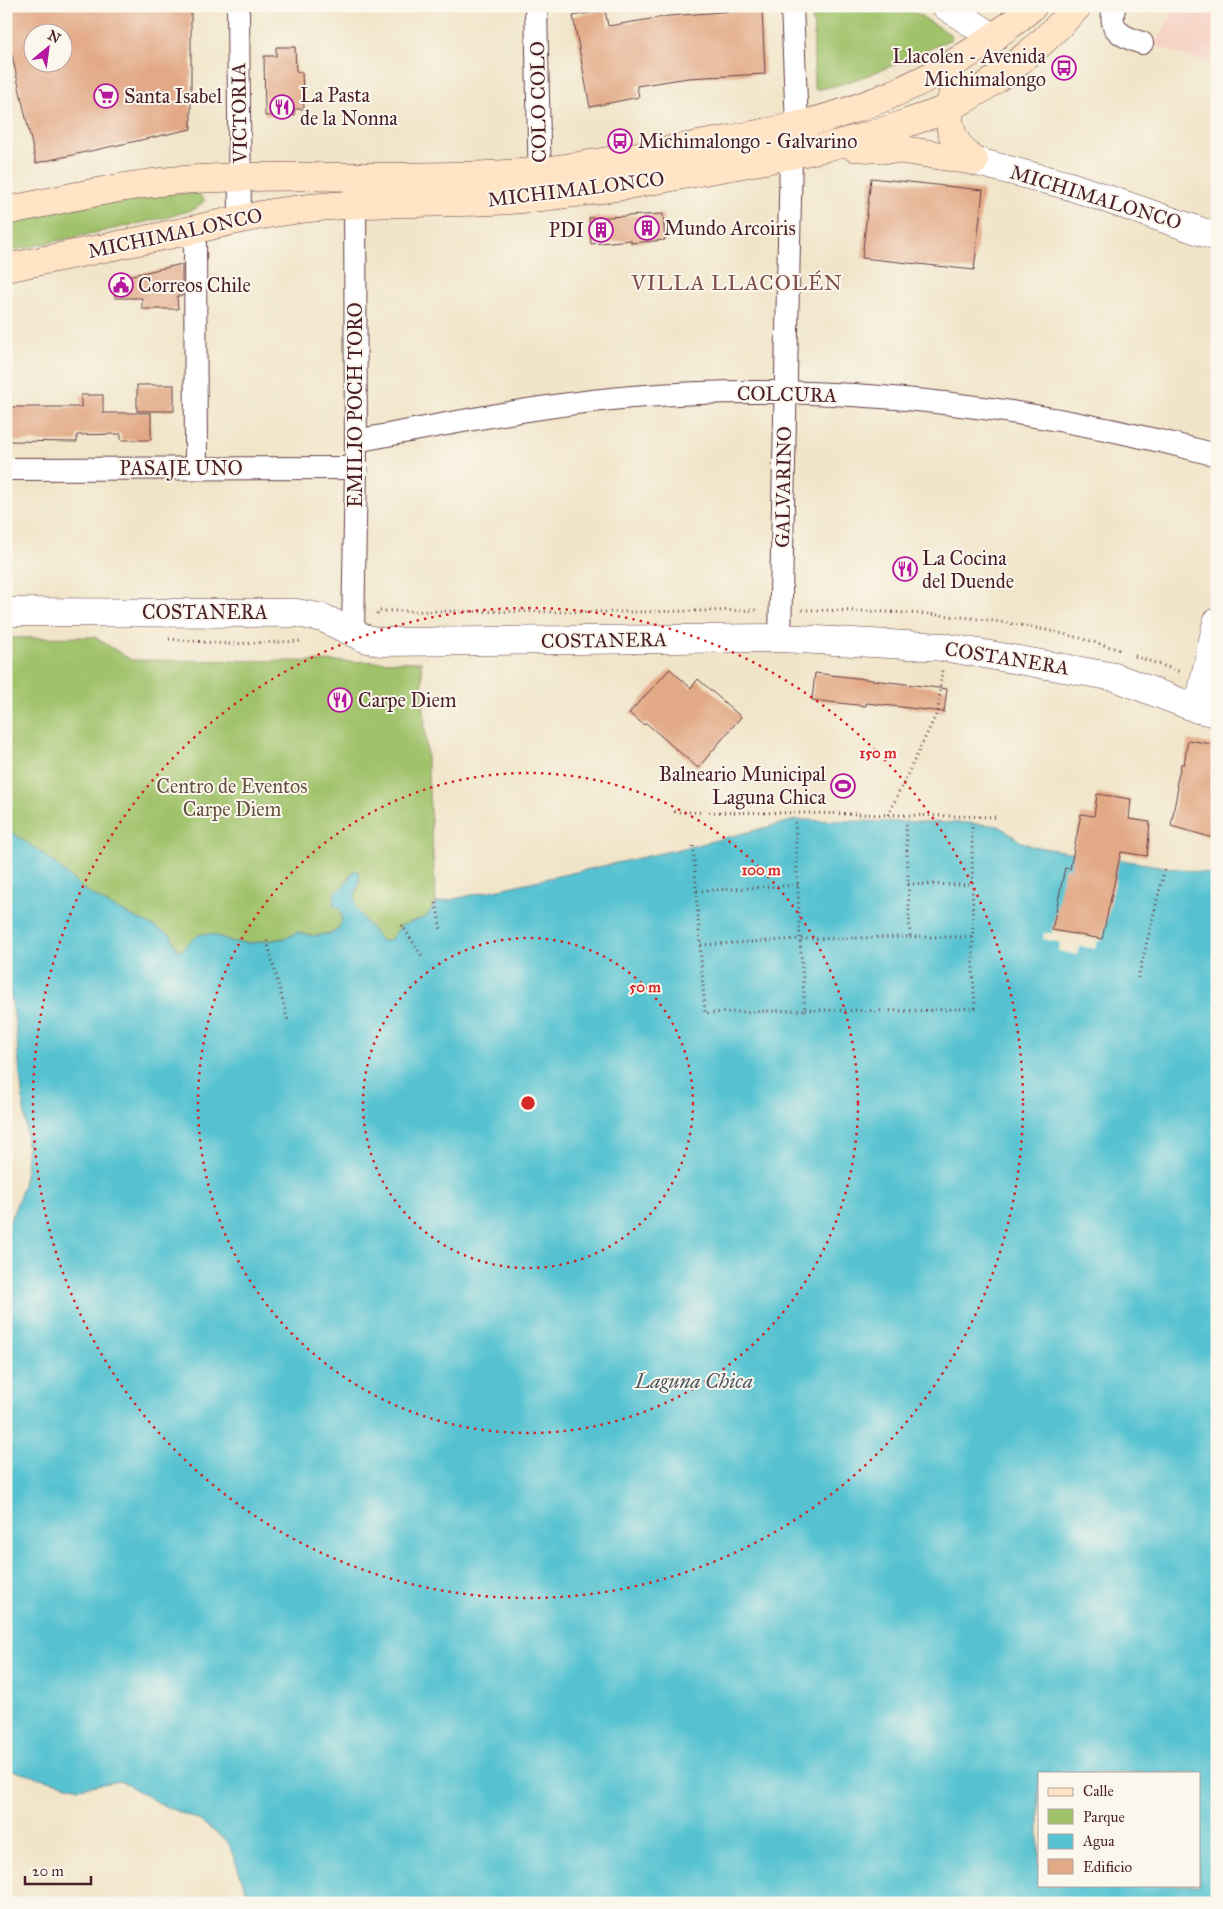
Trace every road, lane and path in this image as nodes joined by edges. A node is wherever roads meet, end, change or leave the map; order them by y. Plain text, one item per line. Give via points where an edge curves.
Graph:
1 (238, 6) edge
2 (536, 6) edge
3 (792, 6) edge
4 (946, 6) edge
5 (1016, 6) edge
6 (1033, 6) edge
7 (1078, 6) edge
8 (1115, 6) edge
9 (990, 40) junction
10 (1142, 43) dead end
11 (949, 108) junction
12 (797, 126) junction
13 (832, 146) junction
14 (790, 155) junction
15 (974, 161) junction
16 (240, 177) junction
17 (355, 177) junction
18 (540, 184) junction
19 (354, 204) junction
20 (6, 212) edge
21 (240, 219) junction
22 (194, 229) junction
23 (1217, 237) edge
24 (6, 268) edge
25 (785, 394) junction
26 (356, 442) junction
27 (1217, 455) edge
28 (196, 468) junction
29 (356, 468) junction
30 (6, 469) edge
31 (6, 612) edge
32 (1217, 622) edge
33 (353, 633) junction
34 (780, 638) junction
35 (944, 646) junction
36 (1207, 711) edge
37 (674, 812) dead end
38 (888, 815) junction
39 (995, 817) dead end
40 (795, 820) dead end
41 (906, 822) dead end
42 (972, 823) dead end
43 (693, 846) dead end
44 (1166, 868) dead end
45 (908, 884) junction
46 (972, 885) junction
47 (798, 886) junction
48 (697, 892) junction
49 (436, 903) dead end
50 (402, 925) dead end
51 (441, 930) dead end
52 (910, 936) junction
53 (974, 938) junction
54 (800, 939) junction
55 (267, 941) dead end
56 (701, 945) junction
57 (422, 956) dead end
58 (1138, 978) dead end
59 (805, 1010) junction
60 (288, 1021) dead end

1 - 16 street, VICTORIA
2 - 18 street, COLO COLO
3 - 12 street
4 - 9 street
5 - 9 street
6 - 9 main road, MICHIMALONCO
7 - 11 main road, MICHIMALONCO via 1024,57
8 - 10 street via 1112,18 1118,32 1125,38
9 - 11 main road via 958,77
9 - 12 main road, MICHIMALONCO via 945,68 893,93
11 - 13 main road, MICHIMALONCO
11 - 15 main road via 951,133 962,151
12 - 18 main road, MICHIMALONCO
13 - 14 main road, MICHIMALONCO
13 - 15 main road via 904,150
14 - 18 main road, MICHIMALONCO via 610,188
14 - 25 street, GALVARINO
15 - 23 street, MICHIMALONCO via 1070,186
16 - 17 main road, MICHIMALONCO
16 - 20 main road, MICHIMALONCO via 137,185
16 - 21 street, VICTORIA
17 - 18 main road, MICHIMALONCO via 492,175
17 - 19 street, EMILIO POCH TORO
18 - 19 main road, MICHIMALONCO via 497,201
19 - 21 main road, MICHIMALONCO
19 - 26 street, EMILIO POCH TORO
21 - 22 main road, MICHIMALONCO
22 - 24 main road, MICHIMALONCO
22 - 28 street
25 - 26 street, COLCURA via 683,394 563,404
25 - 27 street, COLCURA via 882,398 988,408 1112,429
25 - 34 street, GALVARINO
26 - 29 street, EMILIO POCH TORO
28 - 29 street, PASAJE UNO
28 - 30 street, PASAJE UNO
29 - 33 street, EMILIO POCH TORO
31 - 33 street, COSTANERA via 298,613 323,618
32 - 36 street
33 - 34 street, COSTANERA via 385,642
34 - 35 street, COSTANERA
35 - 36 street, COSTANERA via 1115,676
35 - 38 path via 938,711
37 - 38 path
38 - 39 path
40 - 47 path
41 - 45 path
42 - 46 path
43 - 48 path
44 - 58 path
45 - 46 path
45 - 52 path
46 - 53 path
47 - 48 path
47 - 54 path
48 - 56 path
49 - 51 path
50 - 57 path
52 - 53 path
52 - 54 path
53 - 59 path via 975,1008 912,1012
54 - 56 path
54 - 59 path
55 - 60 path
56 - 59 path via 705,1013

